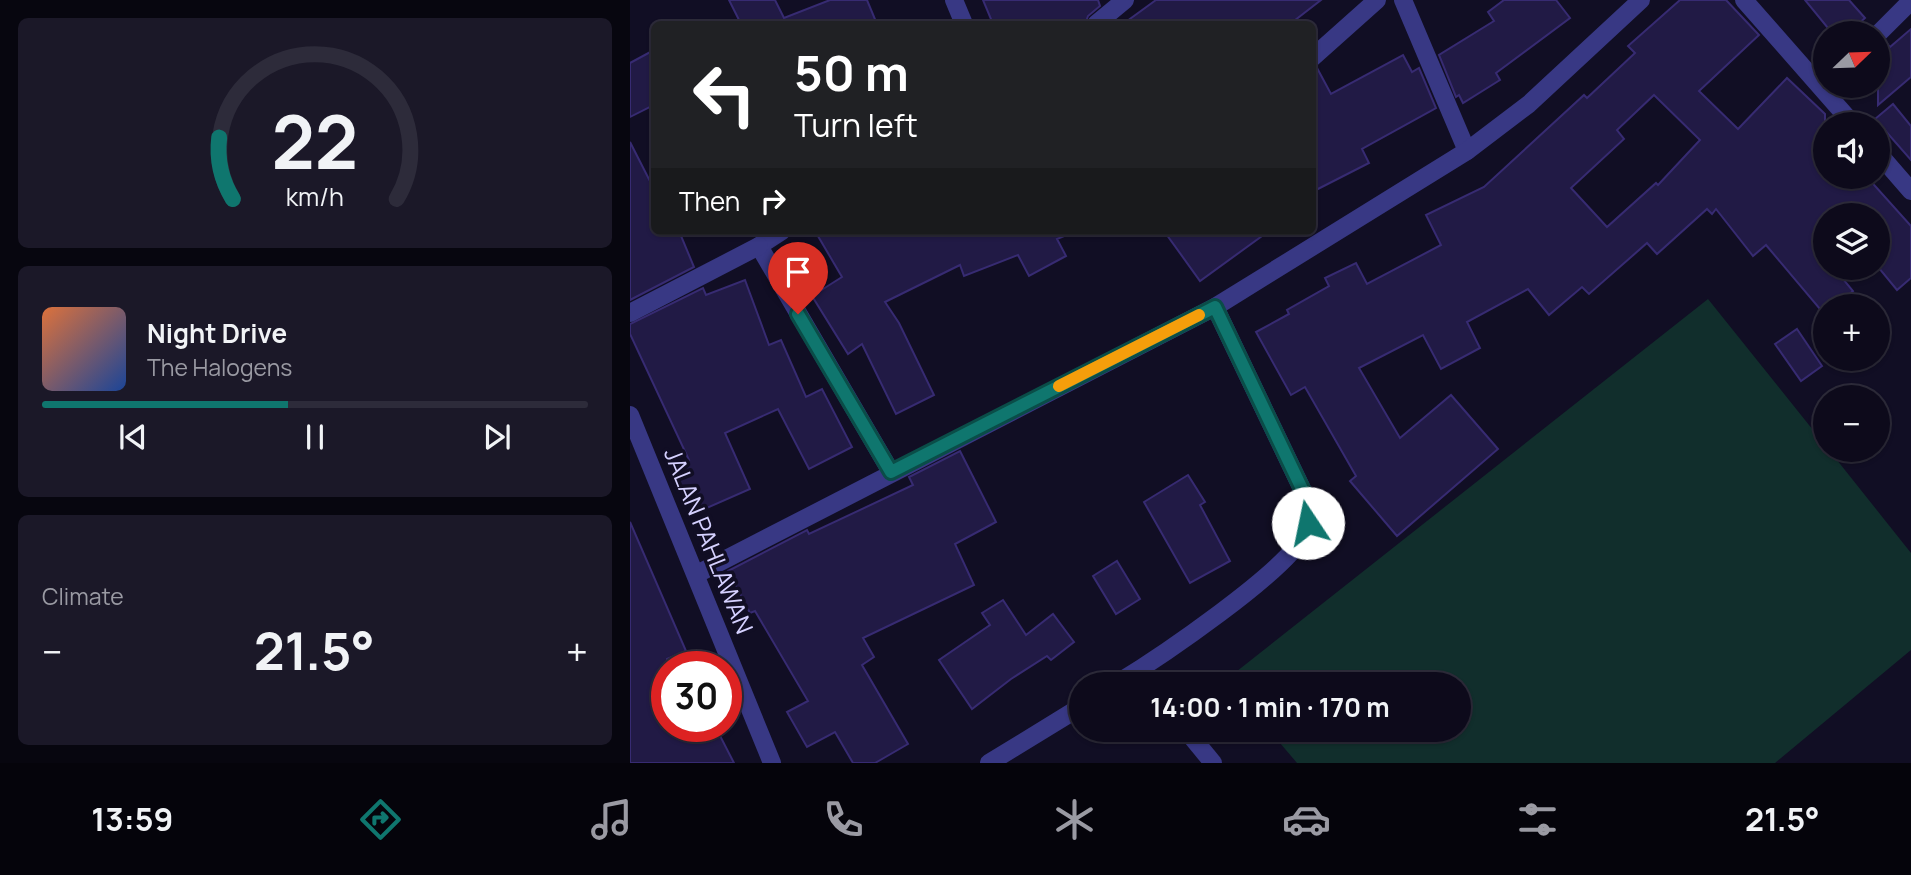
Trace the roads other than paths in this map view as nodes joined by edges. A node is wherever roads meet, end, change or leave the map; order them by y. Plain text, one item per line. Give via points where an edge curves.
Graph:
1 (954, 0) edge
2 (1377, 0) edge
3 (1403, 0) edge
4 (1641, 0) edge
5 (1744, 0) edge
6 (1911, 1) edge
7 (1114, 4) edge
8 (963, 21) edge
9 (1099, 21) edge
10 (1890, 22) edge
11 (1316, 54) edge
12 (1813, 75) edge
13 (1832, 98) edge
14 (1844, 112) edge
15 (1467, 151) junction
16 (1890, 167) edge
17 (1911, 191) edge
18 (776, 235) edge
19 (759, 246) junction
20 (1215, 307) junction
21 (630, 313) edge
22 (630, 415) edge
23 (891, 472) junction
24 (697, 574) junction
25 (1150, 672) edge
26 (1069, 714) edge
27 (1196, 742) edge
28 (772, 763) edge
29 (989, 763) edge
30 (1213, 763) edge

1 - 8 street
2 - 11 street
3 - 15 street
4 - 15 street via 1529,104
5 - 12 street
6 - 10 street
7 - 9 street
13 - 14 street
15 - 20 street
16 - 17 street
18 - 19 street
19 - 21 street
19 - 23 street
20 - 23 street
20 - 25 street via 1303,491 1308,523 1295,550
22 - 24 street, JALAN PAHLAWAN
23 - 24 street
24 - 28 street, JALAN PAHLAWAN
26 - 29 street
27 - 30 street

